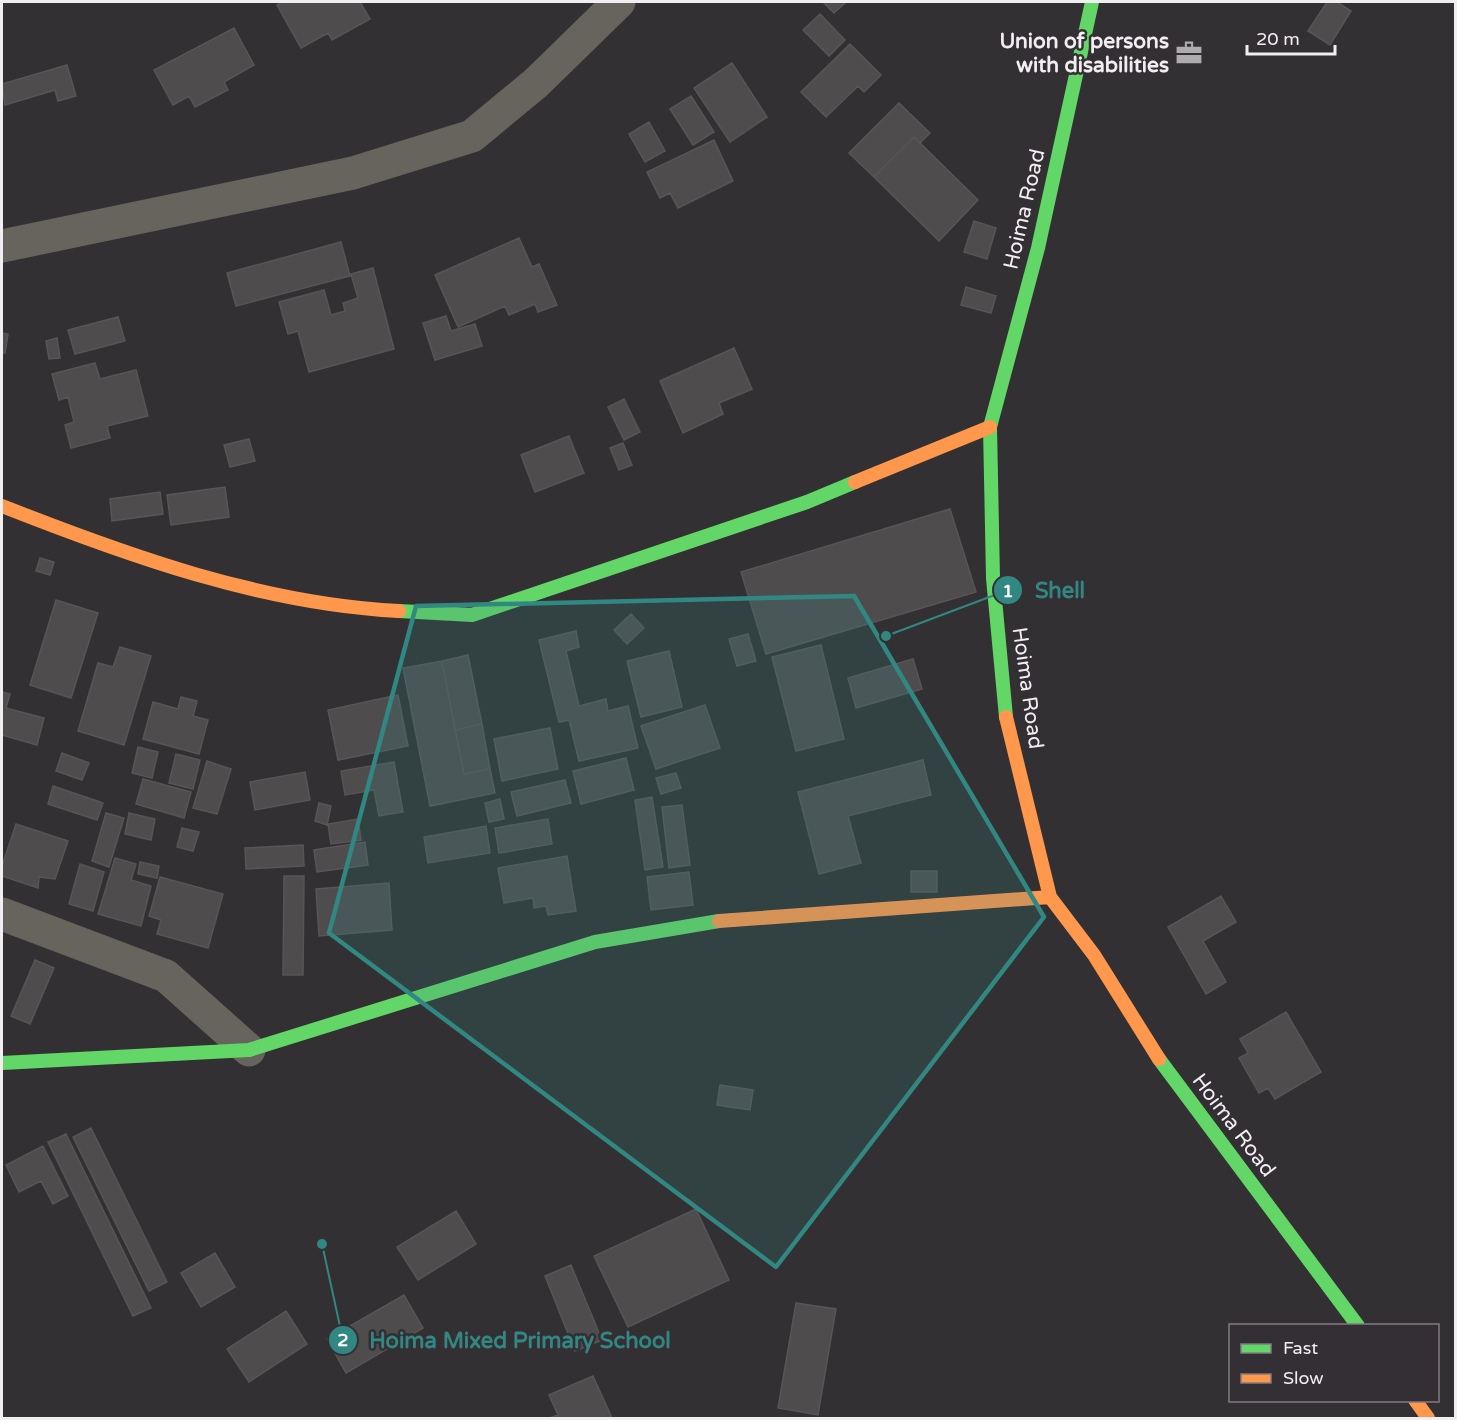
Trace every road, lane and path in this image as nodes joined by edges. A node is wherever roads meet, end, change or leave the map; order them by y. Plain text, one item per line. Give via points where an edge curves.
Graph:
1 (619, 2) edge
2 (1092, 2) edge
3 (2, 246) edge
4 (990, 427) junction
5 (2, 506) edge
6 (1050, 897) junction
7 (2, 914) edge
8 (249, 1050) junction
9 (2, 1063) edge
10 (1357, 1324) edge
11 (1416, 1402) edge
12 (1428, 1419) edge

1 - 3 street via 536,83 472,136 353,173
2 - 4 street, Hoima Road via 1038,248
4 - 5 street via 807,502 472,615 392,611 284,598 108,548
4 - 6 street, Hoima Road via 993,578 1006,718
6 - 8 street via 712,922 595,942
6 - 10 street, Hoima Road via 1094,955 1155,1054
7 - 8 street via 166,976
8 - 9 street
11 - 12 street

